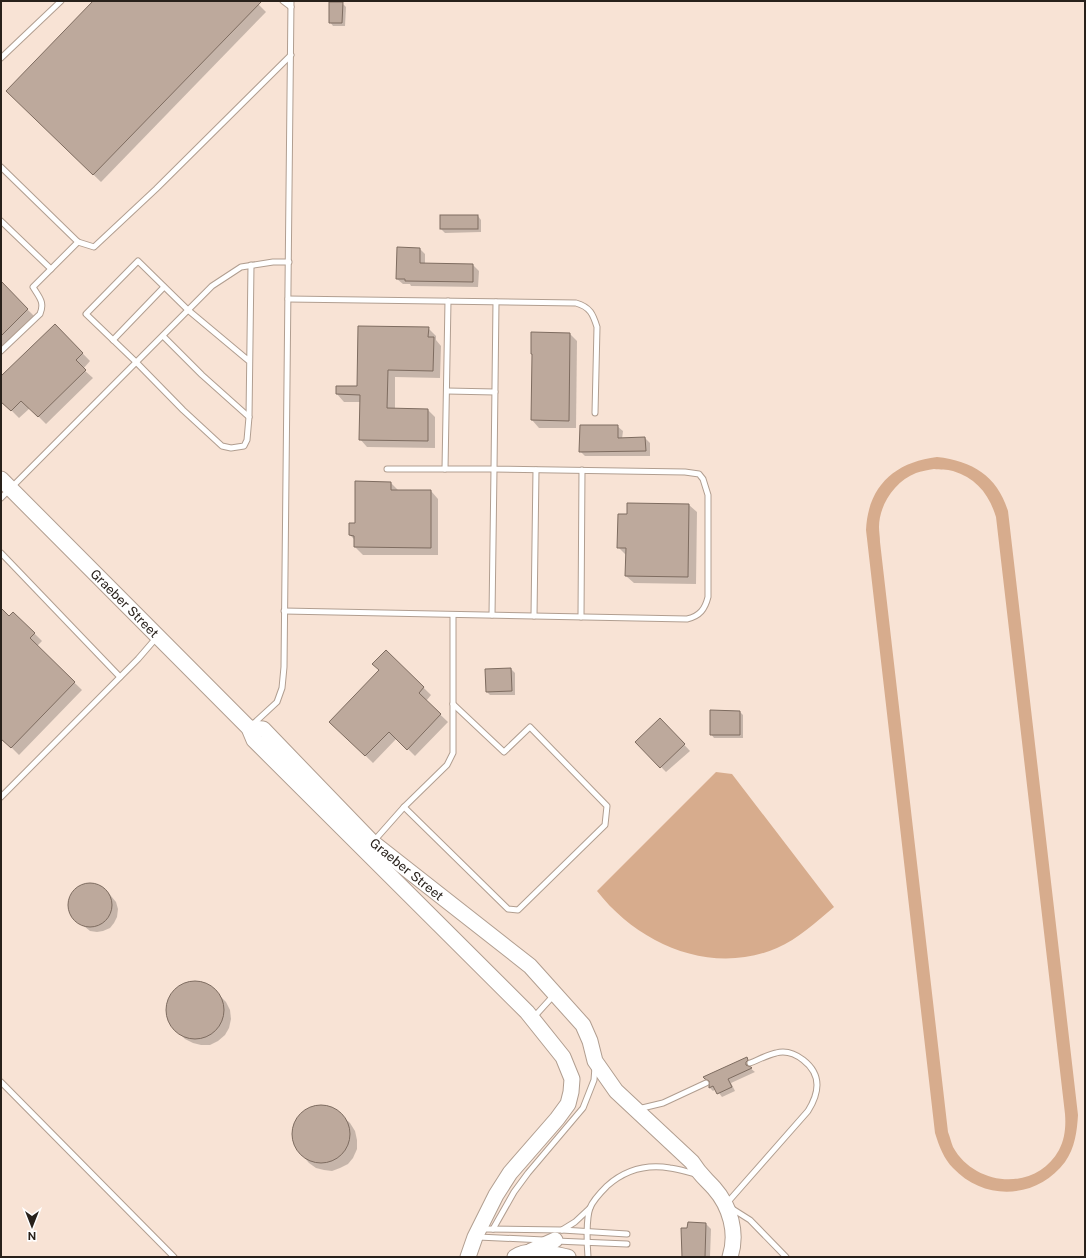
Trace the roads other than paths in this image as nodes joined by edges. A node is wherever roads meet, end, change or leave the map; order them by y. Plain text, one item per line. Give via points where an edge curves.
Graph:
1 (61, 1) edge
2 (283, 1) edge
3 (291, 4) edge
4 (291, 55) junction
5 (1, 58) edge
6 (1, 167) edge
7 (1, 221) edge
8 (78, 242) junction
9 (288, 262) junction
10 (251, 265) junction
11 (51, 269) junction
12 (164, 287) junction
13 (288, 299) junction
14 (448, 301) junction
15 (496, 302) junction
16 (188, 310) junction
17 (163, 336) junction
18 (113, 340) junction
19 (1, 351) edge
20 (249, 361) junction
21 (136, 362) junction
22 (447, 391) junction
23 (495, 392) junction
24 (596, 413) dead end
25 (249, 417) junction
26 (387, 469) dead end
27 (446, 469) junction
28 (494, 469) junction
29 (536, 470) junction
30 (582, 470) junction
31 (4, 488) edge
32 (1, 553) edge
33 (284, 611) junction
34 (452, 615) junction
35 (492, 615) junction
36 (534, 616) junction
37 (581, 617) junction
38 (158, 636) junction
39 (120, 677) junction
40 (452, 704) junction
41 (249, 728) junction
42 (2, 794) edge
43 (404, 807) junction
44 (372, 842) junction
45 (556, 994) junction
46 (532, 1020) junction
47 (595, 1061) junction
48 (750, 1063) dead end
49 (1, 1082) edge
50 (706, 1083) dead end
51 (636, 1109) junction
52 (699, 1174) junction
53 (726, 1205) junction
54 (590, 1208) junction
55 (482, 1232) junction
56 (587, 1232) junction
57 (626, 1234) dead end
58 (559, 1235) junction
59 (587, 1242) junction
60 (627, 1244) dead end
61 (521, 1255) edge
62 (174, 1257) edge
63 (468, 1257) edge
64 (568, 1257) edge
65 (588, 1257) edge
66 (730, 1257) edge
67 (786, 1257) edge

1 - 5 lane
2 - 3 lane
3 - 4 lane
4 - 8 lane via 94,247
4 - 9 lane
6 - 8 lane
7 - 11 lane
8 - 11 lane
9 - 10 lane
9 - 13 lane
10 - 16 lane via 241,267 212,286
10 - 20 lane
11 - 19 lane via 33,287 41,301 40,314
12 - 16 lane
12 - 18 lane
12 - 18 lane via 138,261 86,314
13 - 14 lane
13 - 33 lane
14 - 15 lane
14 - 22 lane
15 - 23 lane
15 - 24 lane via 576,303 585,306 593,315 597,327
16 - 17 lane
16 - 20 lane
17 - 21 lane
17 - 25 lane
18 - 21 lane
20 - 25 lane
21 - 25 lane via 222,446 244,446
21 - 31 lane
22 - 23 lane
22 - 27 lane
23 - 28 lane
26 - 27 lane
27 - 28 lane
28 - 29 lane
28 - 35 lane
29 - 30 lane
29 - 36 lane
30 - 37 lane
30 - 37 lane via 699,474 708,495 708,590 702,611 696,617 687,619
31 - 38 street, Graeber Street
32 - 39 lane
33 - 34 lane
33 - 41 lane via 282,688 277,702
34 - 35 lane
34 - 40 lane
35 - 36 lane
36 - 37 lane
38 - 39 lane
38 - 41 street, Graeber Street
39 - 42 lane
40 - 43 lane via 452,753 447,765
40 - 43 lane via 504,752 530,727 607,806 605,825 518,910 508,909
41 - 44 street, Graeber Street via 263,729
41 - 46 street, Graeber Street via 254,740 527,1012
43 - 44 lane
44 - 45 street, Graeber Street via 530,966
45 - 46 lane
45 - 47 street, Graeber Street via 582,1025 590,1041
46 - 55 street, Graeber Street via 563,1057 572,1079 571,1092 568,1104 510,1173 496,1195
47 - 51 street via 616,1091
47 - 55 lane via 594,1080 583,1108
48 - 53 lane via 776,1052 799,1057 809,1065 815,1075 815,1099 808,1111
49 - 62 lane
50 - 51 lane via 663,1103
51 - 52 street via 692,1162
52 - 53 street via 714,1188
52 - 54 lane via 655,1166 628,1172 604,1189
53 - 66 street via 734,1238
53 - 67 lane via 750,1220
54 - 56 lane
54 - 58 lane
55 - 58 lane
55 - 58 lane
55 - 63 street, Graeber Street
56 - 57 lane
56 - 58 lane
56 - 59 lane
58 - 59 lane
58 - 61 street
59 - 60 lane
59 - 65 lane
61 - 64 street via 548,1253

